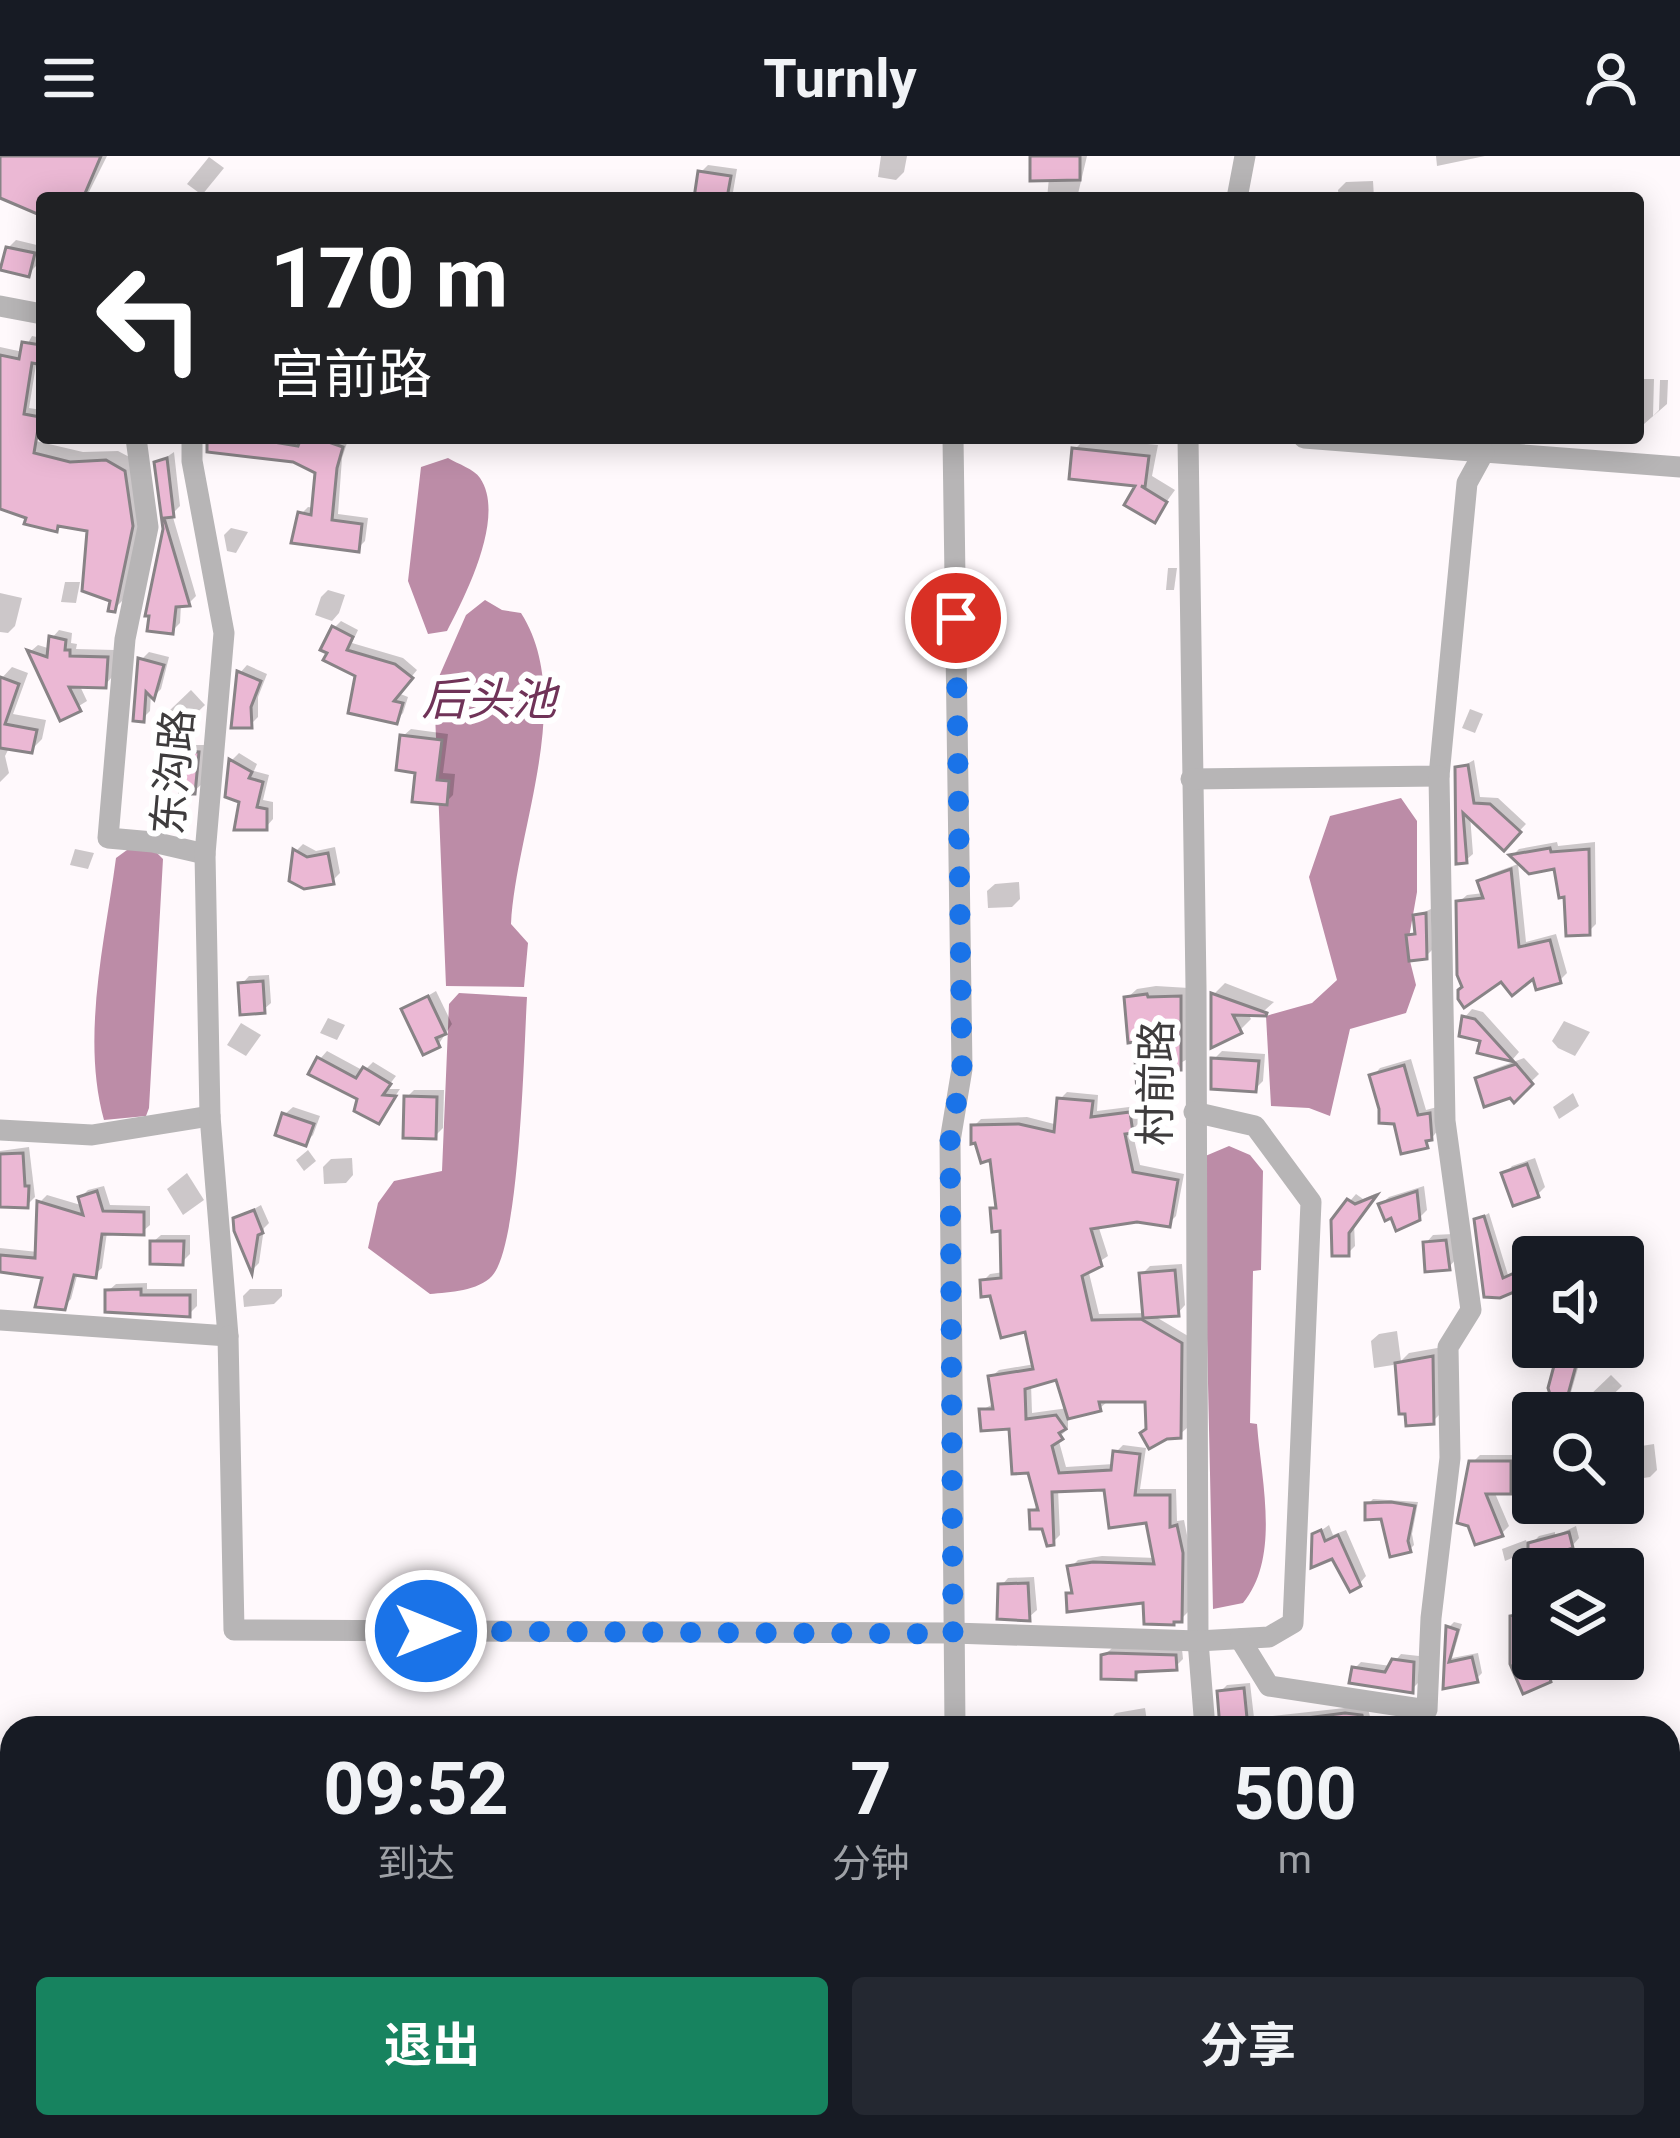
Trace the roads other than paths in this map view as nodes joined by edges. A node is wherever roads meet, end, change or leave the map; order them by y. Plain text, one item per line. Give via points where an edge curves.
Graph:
1 (1245, 156) edge
2 (1238, 192) edge
3 (0, 306) edge
4 (36, 313) edge
5 (137, 444) edge
6 (192, 444) edge
7 (953, 444) edge
8 (1188, 444) edge
9 (1381, 444) edge
10 (1484, 452) junction
11 (1680, 467) edge
12 (1438, 776) junction
13 (1191, 779) junction
14 (205, 854) junction
15 (1194, 1112) junction
16 (210, 1116) junction
17 (0, 1130) edge
18 (0, 1320) edge
19 (228, 1336) junction
20 (953, 1634) junction
21 (1240, 1639) junction
22 (1198, 1641) junction
23 (955, 1716) edge
24 (1204, 1716) edge

1 - 2 street
3 - 4 street
5 - 14 street via 148,527 125,639 108,838
6 - 14 street, 东沟路 via 224,634
7 - 20 street via 962,1069 950,1141
8 - 13 street, 村前路
9 - 10 street
10 - 11 street
10 - 12 street via 1467,483
12 - 13 street
12 - 21 street via 1445,1121 1471,1310 1448,1347 1450,1458 1427,1710 1269,1686
13 - 15 street, 村前路
14 - 16 street, 东沟路
15 - 21 street via 1255,1126 1311,1202 1293,1623 1269,1637
15 - 22 street, 村前路
16 - 17 street via 92,1135
16 - 19 street, 东沟路
18 - 19 street
19 - 20 street, 东沟路 via 234,1630
20 - 22 street
20 - 23 street
21 - 22 street
22 - 24 street, 村前路

